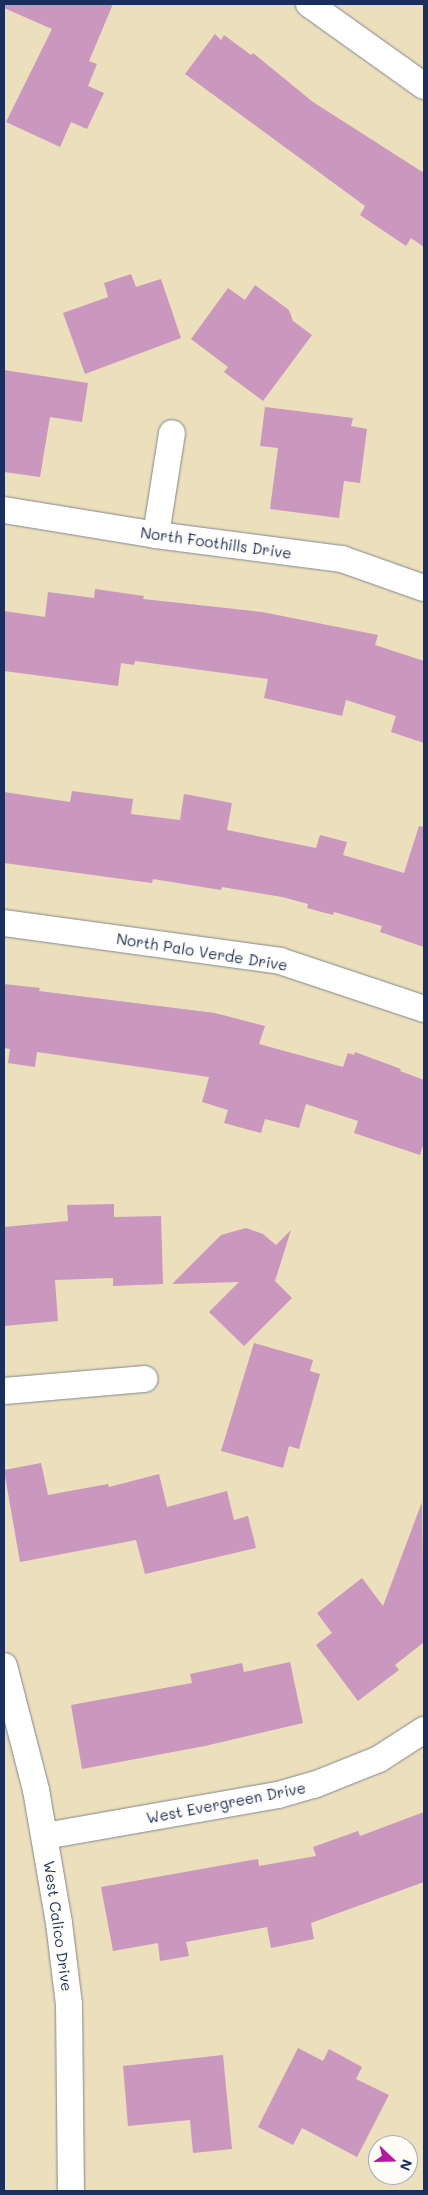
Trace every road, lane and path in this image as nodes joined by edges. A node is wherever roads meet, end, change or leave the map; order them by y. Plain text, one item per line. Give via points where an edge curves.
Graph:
1 (311, 4) edge
2 (424, 86) edge
3 (172, 433) dead end
4 (4, 510) edge
5 (156, 535) junction
6 (424, 588) edge
7 (4, 923) edge
8 (424, 1009) edge
9 (144, 1379) dead end
10 (4, 1390) edge
11 (4, 1666) edge
12 (424, 1730) edge
13 (45, 1836) junction
14 (71, 2191) edge

1 - 2 street
3 - 5 street
4 - 5 street, North Foothills Drive
5 - 6 street, North Foothills Drive via 342,559
7 - 8 street, North Palo Verde Drive via 280,961
9 - 10 street
11 - 13 street, West Calico Drive
12 - 13 street, West Evergreen Drive via 379,1759 314,1785 278,1795
13 - 14 street, West Calico Drive via 69,2004

